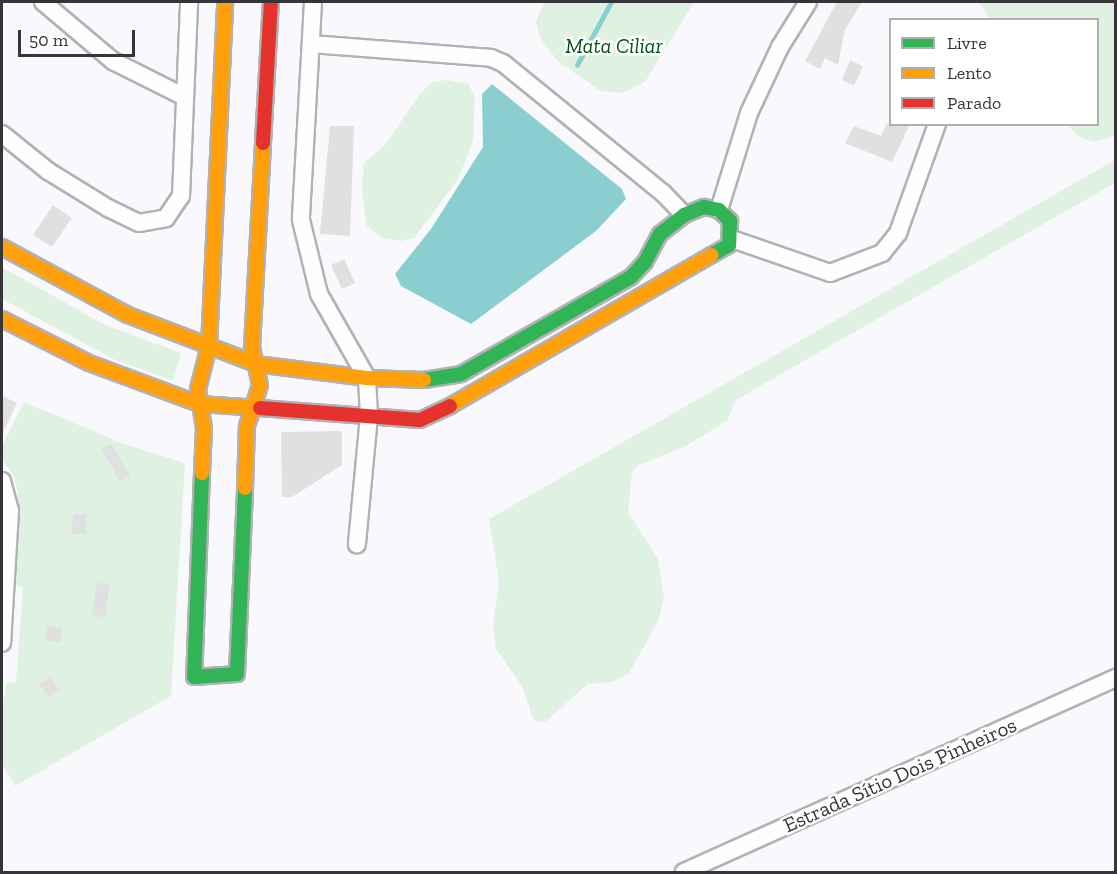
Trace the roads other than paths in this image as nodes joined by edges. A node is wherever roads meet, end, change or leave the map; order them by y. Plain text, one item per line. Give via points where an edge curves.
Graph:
1 (43, 2) edge
2 (189, 2) edge
3 (225, 2) edge
4 (271, 2) edge
5 (313, 2) edge
6 (808, 2) edge
7 (311, 44) junction
8 (185, 97) junction
9 (936, 126) edge
10 (2, 134) edge
11 (719, 210) junction
12 (684, 214) junction
13 (732, 239) junction
14 (2, 247) edge
15 (2, 319) edge
16 (209, 346) junction
17 (256, 364) junction
18 (367, 378) junction
19 (199, 404) junction
20 (249, 410) junction
21 (369, 416) junction
22 (2, 481) edge
23 (357, 544) dead end
24 (3, 611) edge
25 (2, 643) edge
26 (1116, 678) edge
27 (684, 873) edge

1 - 8 street via 113,61
2 - 8 street
3 - 16 street
4 - 17 street via 252,347
5 - 7 street
6 - 11 street via 780,46 749,113
7 - 12 street via 491,58 503,63
7 - 18 street via 303,239 319,294
8 - 10 street via 182,196 173,212 153,223 139,223 77,190
9 - 13 street via 898,233 882,253 830,273
11 - 12 street via 704,207
11 - 13 street via 730,221
12 - 18 street via 660,234 645,262 631,277 461,374 435,380
13 - 21 street via 729,245 430,418
14 - 16 street via 79,292
15 - 19 street via 89,363
16 - 17 street
16 - 19 street via 200,375
17 - 18 street
17 - 20 street via 260,385
18 - 21 street
19 - 20 street
19 - 20 street via 204,428 194,677 237,675
20 - 21 street
21 - 23 street
22 - 24 street via 10,510
24 - 25 street
26 - 27 street, Estrada Sítio Dois Pinheiros

